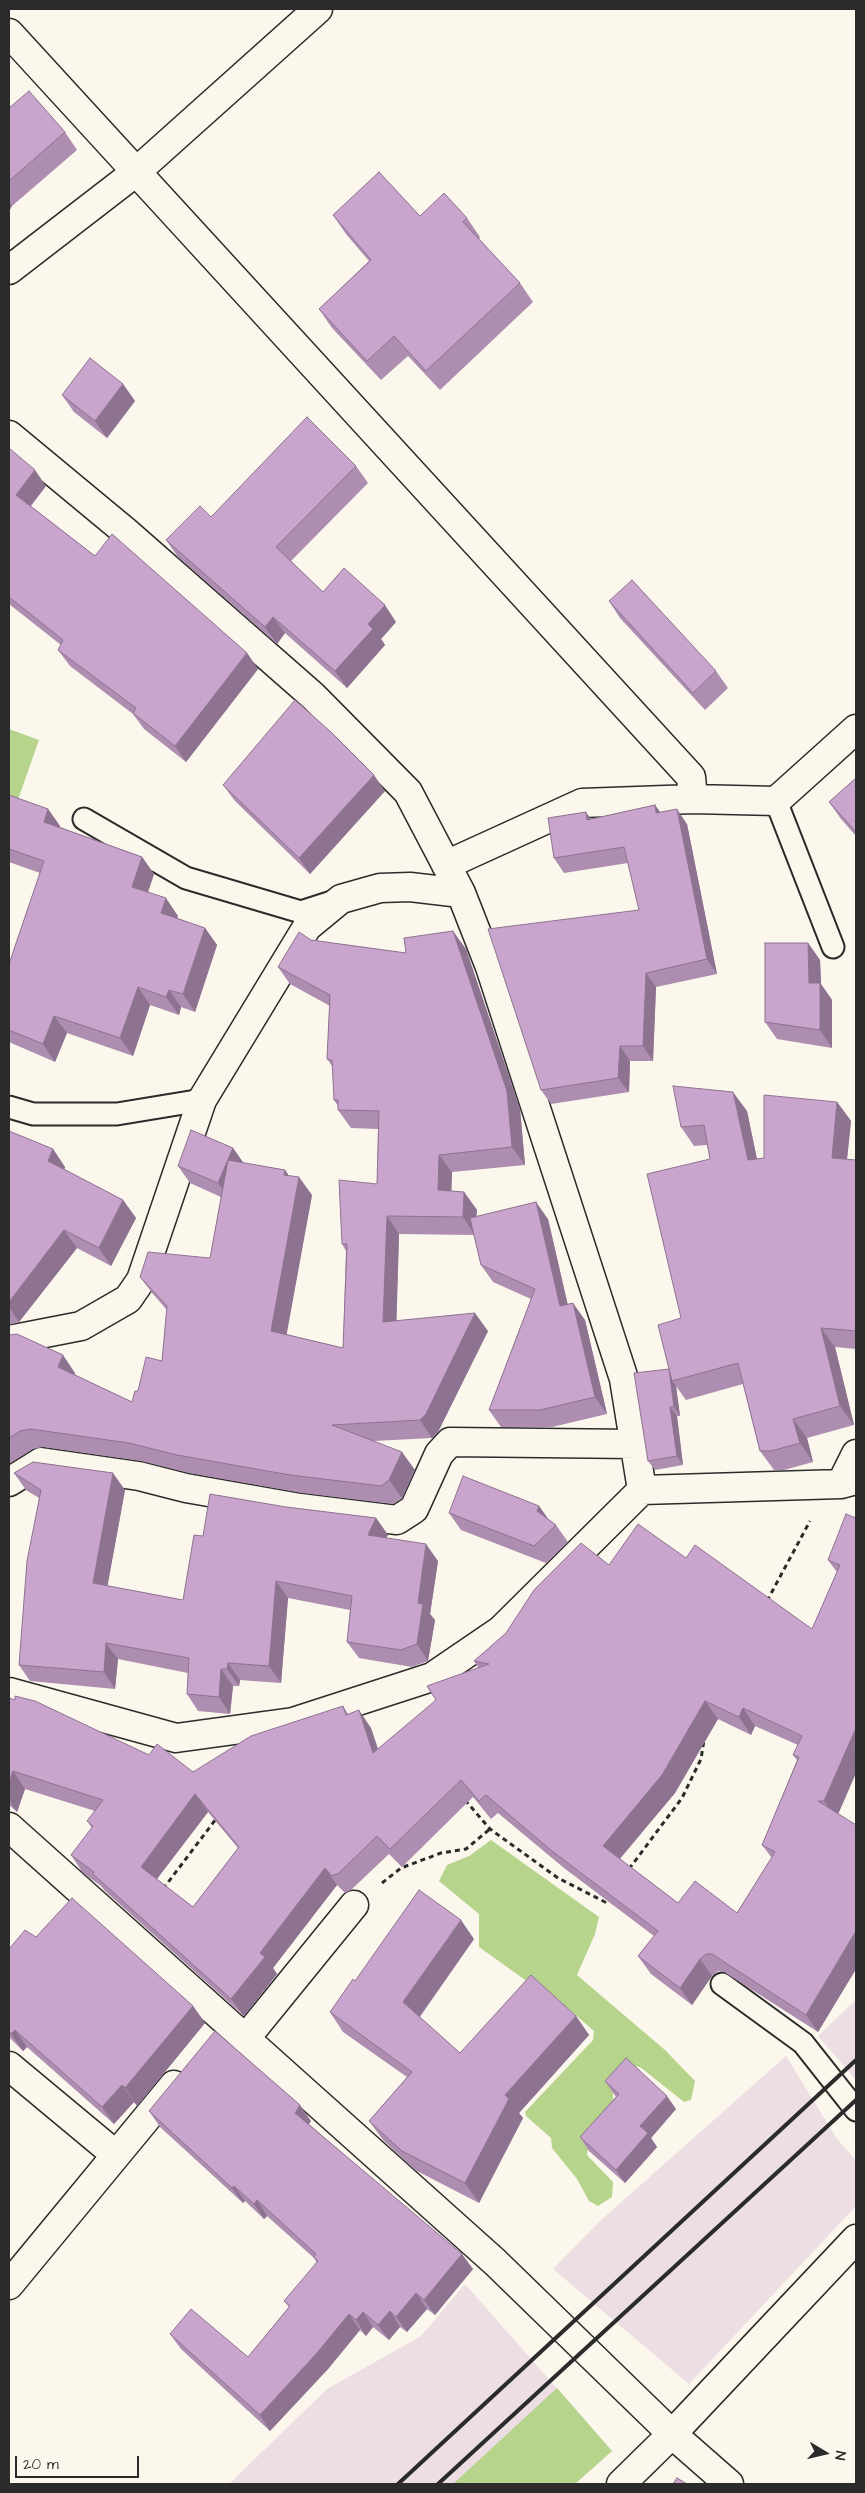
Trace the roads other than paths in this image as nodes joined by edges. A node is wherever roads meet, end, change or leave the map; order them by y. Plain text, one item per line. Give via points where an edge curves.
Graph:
1 (318, 9) edge
2 (9, 33) edge
3 (136, 172) junction
4 (9, 270) edge
5 (9, 435) edge
6 (856, 729) edge
7 (694, 799) junction
8 (776, 801) junction
9 (84, 819) dead end
10 (446, 865) junction
11 (461, 893) junction
12 (341, 899) junction
13 (833, 947) dead end
14 (202, 1100) junction
15 (9, 1107) edge
16 (9, 1340) edge
17 (635, 1444) junction
18 (856, 1454) edge
19 (9, 1482) edge
20 (842, 1483) edge
21 (642, 1490) junction
22 (9, 1692) edge
23 (9, 1828) edge
24 (354, 1905) road end
25 (722, 1984) dead end
26 (236, 2031) junction
27 (208, 2044) edge
28 (9, 2066) edge
29 (189, 2066) edge
30 (856, 2110) edge
31 (116, 2155) junction
32 (856, 2239) edge
33 (9, 2285) edge
34 (672, 2434) junction
35 (621, 2484) edge
36 (729, 2484) edge

1 - 3 street
2 - 3 street
3 - 4 street
3 - 7 street via 692,777
5 - 10 street via 126,532 313,696 408,792
6 - 8 street
7 - 8 street
7 - 10 street via 582,803
8 - 13 lane
9 - 12 lane via 186,878 301,912
10 - 11 street
11 - 12 street via 380,888
11 - 17 street via 490,967 624,1379
12 - 14 street via 307,928
14 - 15 lane via 117,1114 34,1114
14 - 16 street via 141,1280 128,1299 81,1326
17 - 19 street via 450,1442 439,1454 414,1509 397,1520 300,1508 186,1488 139,1476 41,1462
17 - 21 street
18 - 20 street
20 - 21 street
21 - 22 street via 501,1630 432,1677 293,1722 176,1738
23 - 26 street
24 - 26 street
25 - 30 lane via 803,2043
26 - 27 street
26 - 34 street via 495,2262
28 - 31 street
29 - 31 street
31 - 33 street
32 - 34 street
34 - 35 street
34 - 36 street

